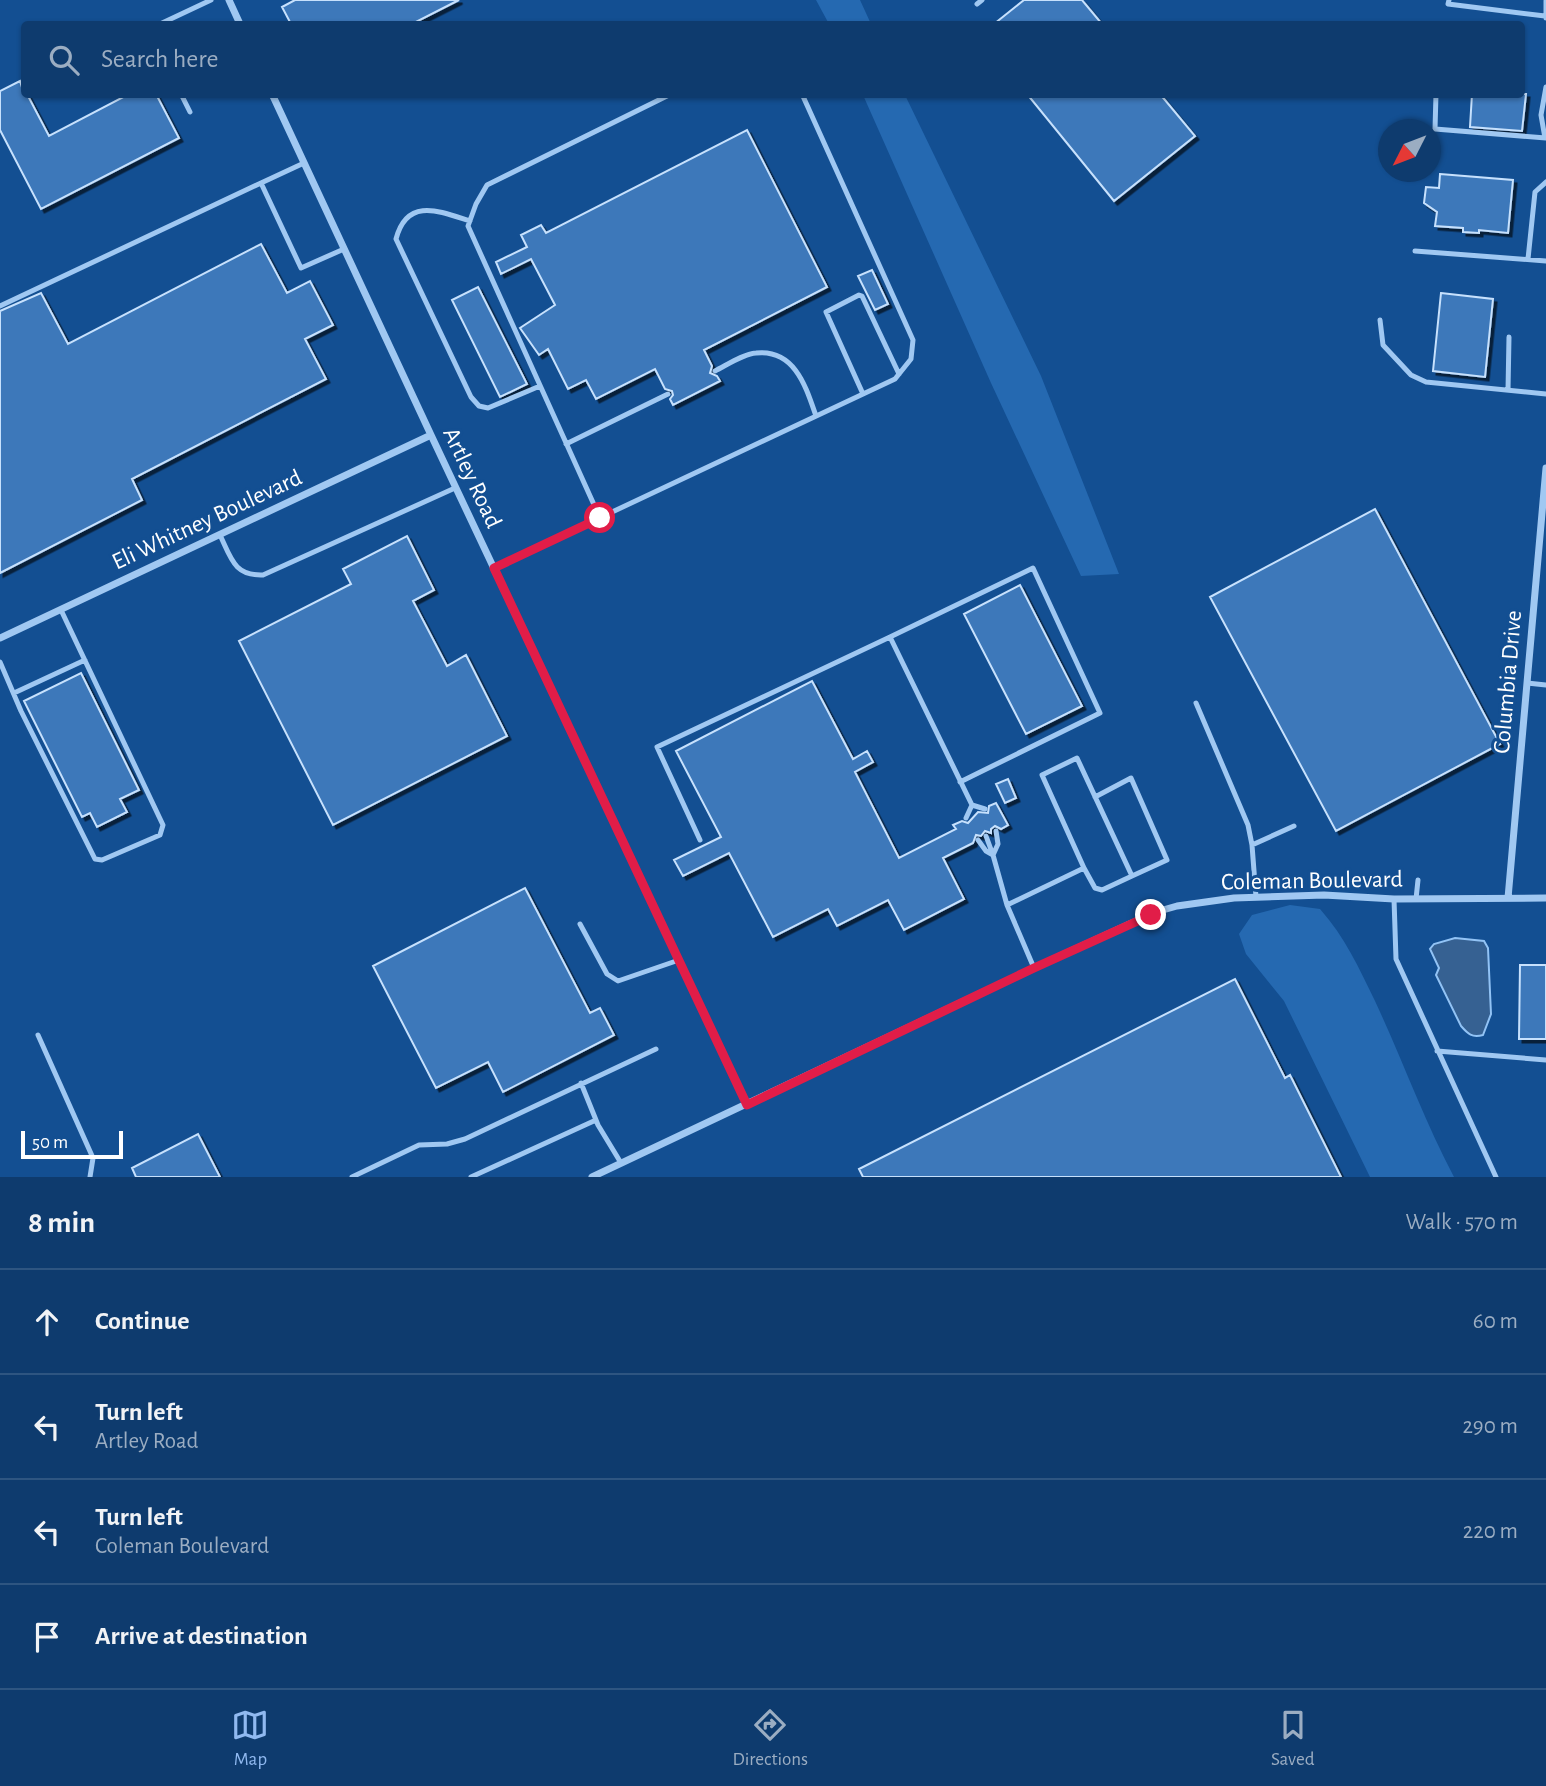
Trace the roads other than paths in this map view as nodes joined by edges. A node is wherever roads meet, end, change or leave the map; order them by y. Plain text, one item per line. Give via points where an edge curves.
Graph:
1 (211, 0) edge
2 (229, 0) edge
3 (1449, 0) edge
4 (1546, 1) edge
5 (1545, 17) edge
6 (166, 21) edge
7 (239, 21) edge
8 (1546, 86) edge
9 (183, 98) edge
10 (274, 98) edge
11 (663, 98) edge
12 (804, 98) edge
13 (1436, 98) edge
14 (190, 112) dead end
15 (1545, 138) edge
16 (304, 163) junction
17 (1546, 182) edge
18 (261, 183) junction
19 (470, 221) junction
20 (344, 249) junction
21 (1415, 251) dead end
22 (1528, 259) junction
23 (1546, 261) edge
24 (0, 306) edge
25 (1380, 320) dead end
26 (1509, 337) dead end
27 (715, 371) dead end
28 (899, 374) junction
29 (540, 386) junction
30 (1508, 390) junction
31 (668, 394) dead end
32 (863, 394) junction
33 (1546, 394) edge
34 (816, 416) junction
35 (431, 435) junction
36 (566, 444) junction
37 (1546, 468) edge
38 (456, 488) junction
39 (600, 518) junction
40 (220, 535) junction
41 (494, 568) junction
42 (61, 610) junction
43 (890, 637) junction
44 (0, 639) edge
45 (85, 660) junction
46 (0, 662) edge
47 (1527, 683) junction
48 (1546, 685) edge
49 (13, 693) junction
50 (1196, 704) dead end
51 (960, 782) junction
52 (1095, 797) junction
53 (972, 805) junction
54 (985, 809) dead end
55 (976, 813) dead end
56 (967, 818) dead end
57 (1294, 826) dead end
58 (996, 831) dead end
59 (986, 836) dead end
60 (700, 840) dead end
61 (978, 840) dead end
62 (1252, 845) junction
63 (993, 855) junction
64 (1084, 868) junction
65 (1132, 876) junction
66 (1418, 880) dead end
67 (1256, 897) junction
68 (1508, 898) junction
69 (1546, 898) edge
70 (1394, 899) junction
71 (1416, 899) junction
72 (1007, 905) junction
73 (580, 924) dead end
74 (679, 960) junction
75 (1034, 968) junction
76 (38, 1035) dead end
77 (656, 1049) dead end
78 (1437, 1051) junction
79 (1546, 1060) edge
80 (581, 1083) junction
81 (747, 1105) junction
82 (596, 1121) junction
83 (621, 1163) junction
84 (90, 1177) edge
85 (352, 1177) edge
86 (471, 1177) edge
87 (592, 1177) edge
88 (1496, 1177) edge

1 - 6 lane
2 - 7 street
3 - 5 lane via 1448,4
4 - 5 lane
8 - 15 lane via 1541,115
9 - 14 lane
10 - 16 street, Artley Road
11 - 19 lane via 487,185
12 - 28 lane via 913,340 911,359
13 - 15 lane via 1435,129
16 - 18 lane
16 - 20 street, Artley Road
17 - 22 lane via 1535,192
18 - 20 lane via 301,268
18 - 24 lane
19 - 29 lane via 468,226
19 - 29 lane via 436,210 418,211 406,218 396,239 479,406 488,408
20 - 35 street, Artley Road
21 - 22 lane
22 - 23 lane
25 - 30 lane via 1383,345 1411,375 1426,382
26 - 30 lane
27 - 34 lane via 754,353 785,359 805,382
28 - 32 lane
28 - 32 lane via 862,296 826,312
29 - 36 lane
30 - 33 lane
31 - 36 lane
32 - 34 lane
34 - 39 lane
35 - 38 street, Artley Road
35 - 40 street, Eli Whitney Boulevard
36 - 39 lane
37 - 47 street, Columbia Drive
38 - 40 lane via 263,575 241,572
38 - 41 street, Artley Road
39 - 41 lane
40 - 42 street, Eli Whitney Boulevard
41 - 74 street, Artley Road
42 - 44 street, Eli Whitney Boulevard
42 - 45 lane
43 - 51 lane
43 - 51 lane via 1033,568 1100,713
43 - 60 lane via 657,747
45 - 49 lane
45 - 49 lane via 163,825 160,835 102,860 94,859
46 - 49 lane
47 - 48 lane
47 - 68 street, Columbia Drive
50 - 62 lane via 1248,825
51 - 53 lane
52 - 64 lane via 1077,758 1042,775
52 - 65 lane
52 - 65 lane via 1131,778 1167,860
53 - 54 lane
53 - 55 lane
53 - 56 lane
57 - 62 lane
58 - 63 lane via 998,844
59 - 63 lane
61 - 63 lane
62 - 67 lane
63 - 72 lane
64 - 65 lane via 1095,888 1102,890
64 - 72 lane
66 - 71 lane
67 - 70 street, Coleman Boulevard
67 - 75 street, Coleman Boulevard via 1156,912
68 - 69 street, Coleman Boulevard
68 - 71 street, Coleman Boulevard
70 - 71 street, Coleman Boulevard
70 - 78 lane via 1396,959
72 - 75 lane
73 - 74 lane via 607,974 618,981
74 - 81 street, Artley Road
75 - 81 street, Coleman Boulevard
76 - 84 lane via 93,1158
77 - 80 lane
78 - 79 lane
78 - 88 lane
80 - 82 lane
80 - 85 lane via 466,1139 419,1145
81 - 83 street, Coleman Boulevard
82 - 83 lane
82 - 86 lane
83 - 87 street, Coleman Boulevard

